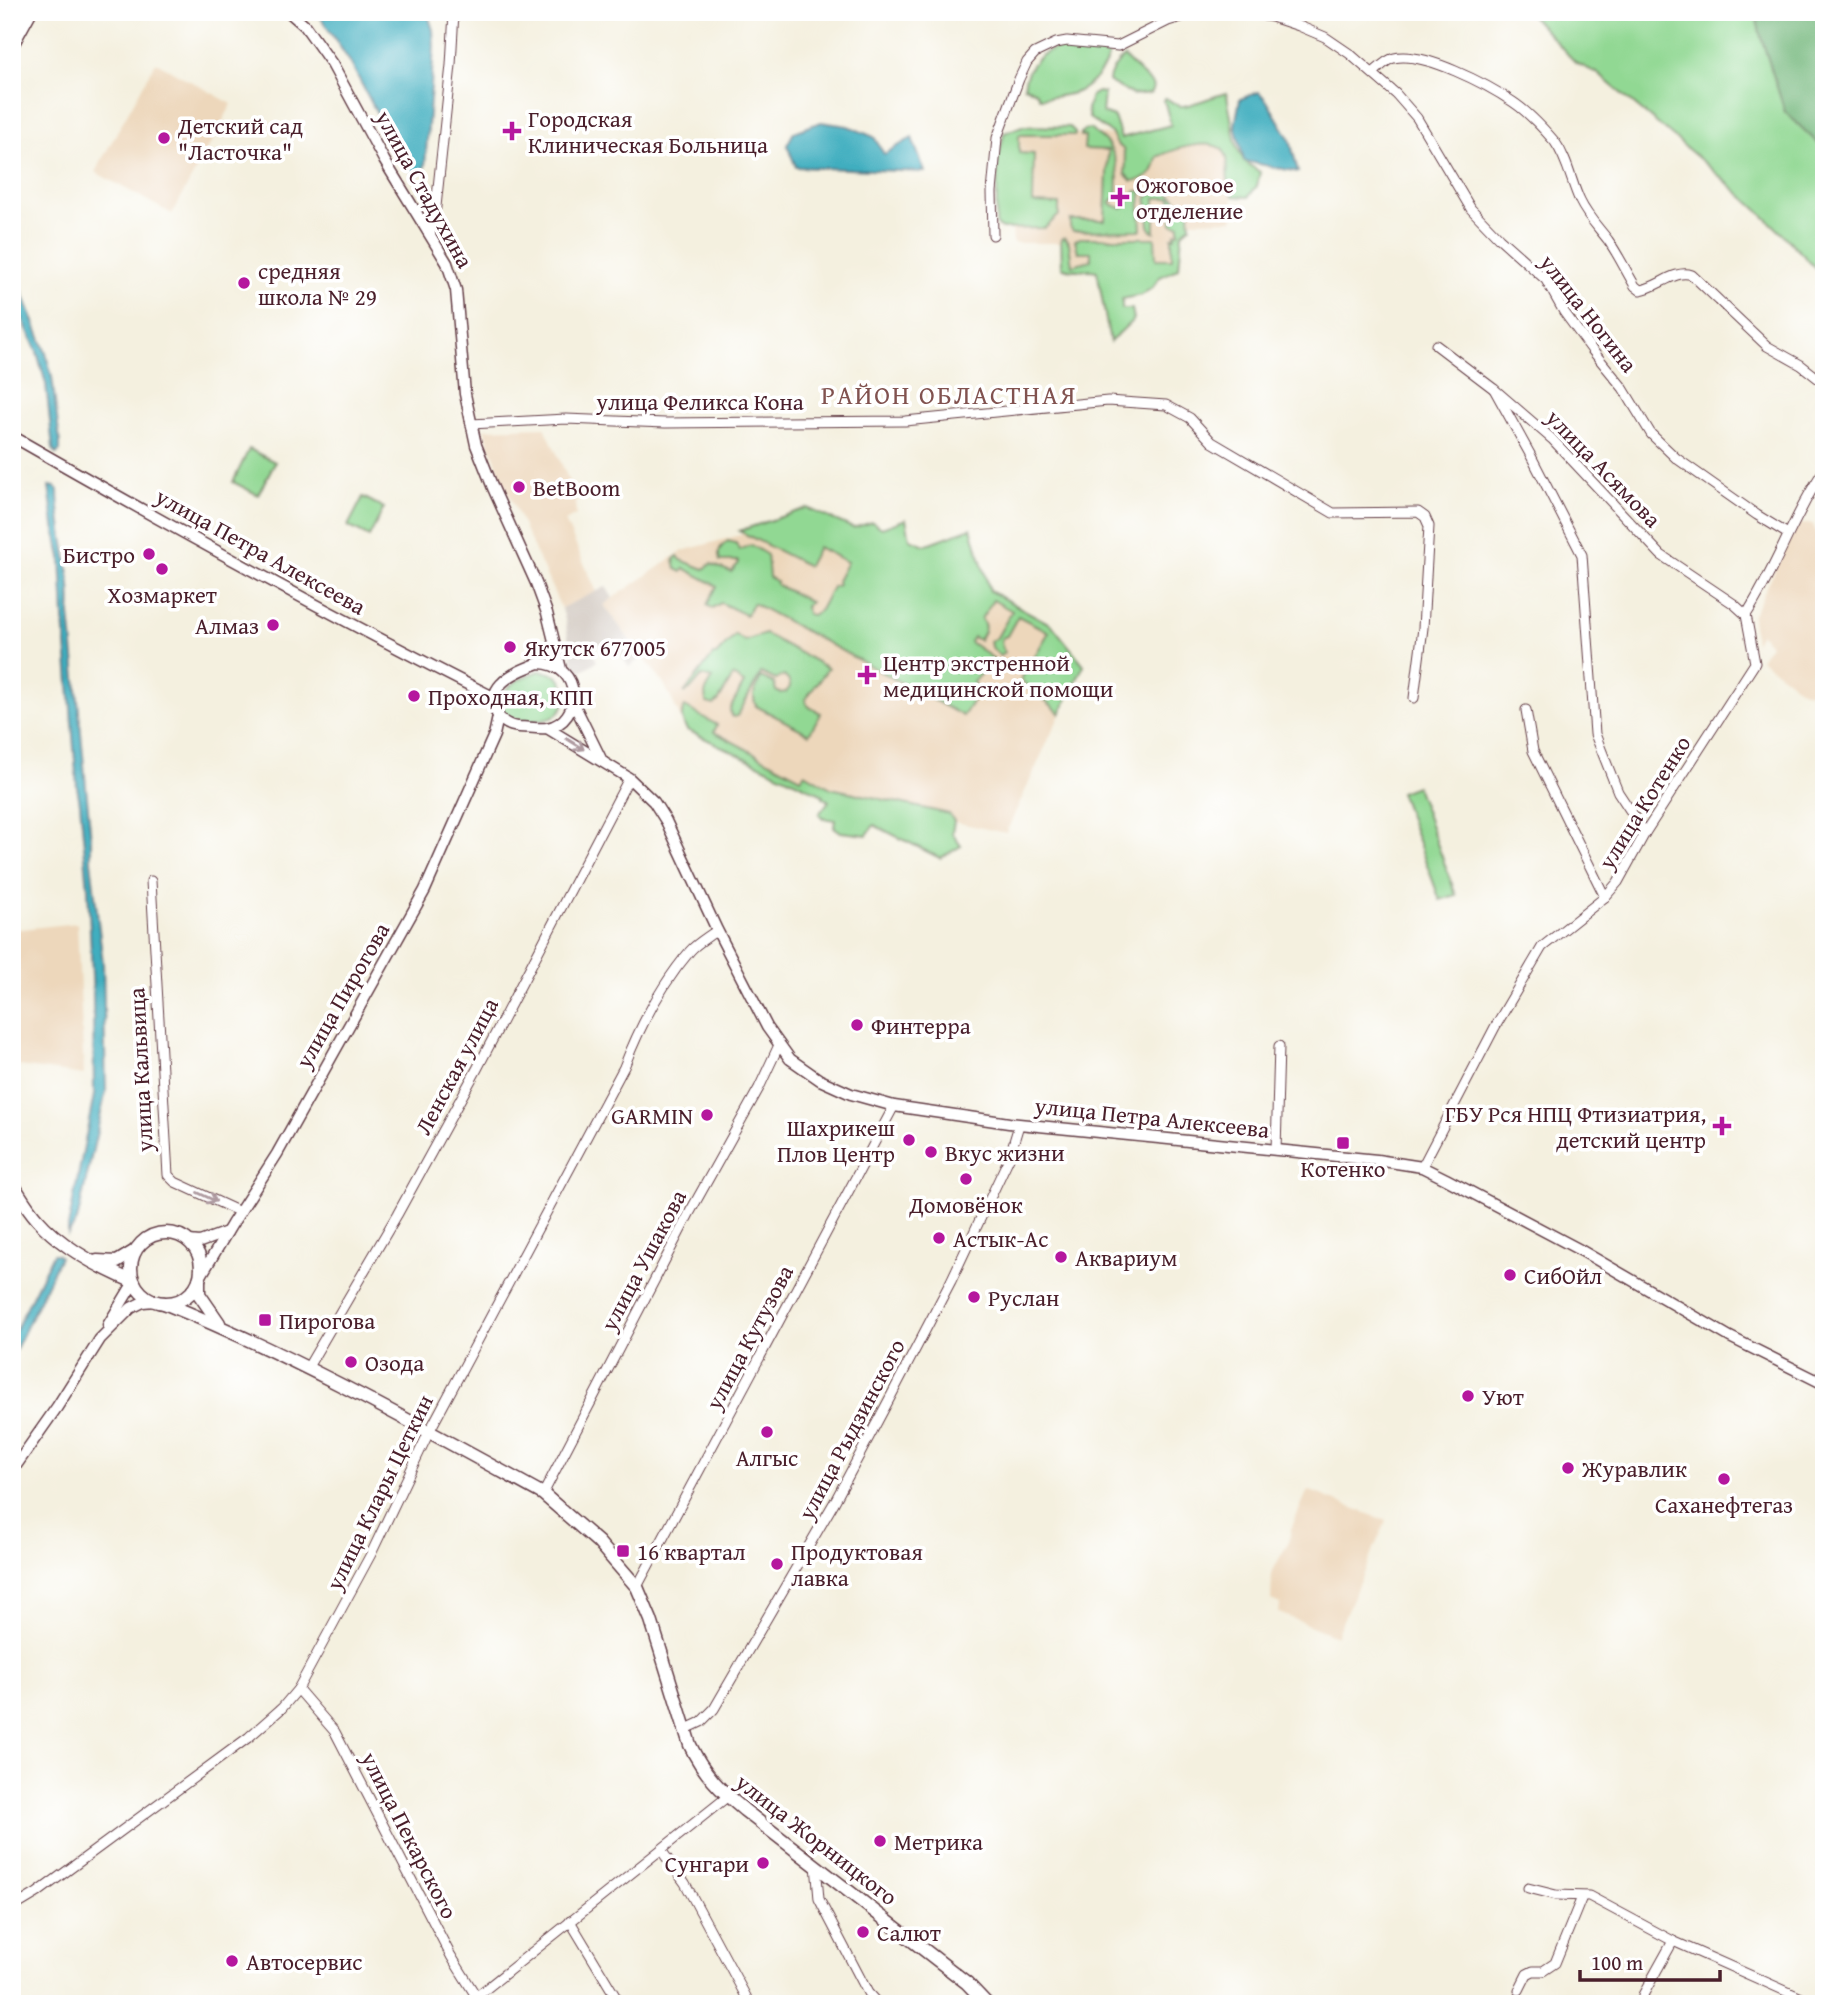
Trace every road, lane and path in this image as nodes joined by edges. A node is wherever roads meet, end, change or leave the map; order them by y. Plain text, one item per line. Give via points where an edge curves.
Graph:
1 (29, 12) edge
2 (289, 12) edge
3 (454, 12) edge
4 (1198, 12) edge
5 (1241, 12) edge
6 (1274, 15) edge
7 (12, 43) edge
8 (1373, 73) junction
9 (430, 234) junction
10 (993, 235) dead end
11 (1436, 345) dead end
12 (1824, 383) edge
13 (1494, 389) junction
14 (471, 424) junction
15 (12, 436) edge
16 (1824, 470) edge
17 (1788, 534) junction
18 (1746, 615) junction
19 (555, 645) junction
20 (539, 663) junction
21 (561, 669) junction
22 (493, 697) junction
23 (1414, 698) dead end
24 (573, 702) junction
25 (1526, 710) dead end
26 (498, 717) junction
27 (513, 727) junction
28 (547, 728) junction
29 (494, 735) junction
30 (602, 761) junction
31 (629, 778) junction
32 (1644, 833) junction
33 (151, 881) dead end
34 (1605, 897) junction
35 (717, 930) junction
36 (779, 1045) junction
37 (1279, 1046) dead end
38 (894, 1106) junction
39 (1019, 1125) junction
40 (1276, 1150) junction
41 (1422, 1167) junction
42 (12, 1183) edge
43 (240, 1212) junction
44 (227, 1232) junction
45 (189, 1241) junction
46 (136, 1250) junction
47 (90, 1259) junction
48 (199, 1279) junction
49 (134, 1282) junction
50 (159, 1302) junction
51 (221, 1326) junction
52 (100, 1339) junction
53 (309, 1367) junction
54 (1824, 1384) edge
55 (429, 1432) junction
56 (12, 1471) edge
57 (543, 1494) junction
58 (637, 1587) junction
59 (298, 1689) junction
60 (684, 1730) junction
61 (727, 1797) junction
62 (661, 1850) junction
63 (816, 1865) junction
64 (1528, 1888) dead end
65 (1582, 1897) junction
66 (12, 1909) edge
67 (570, 1921) junction
68 (1673, 1941) junction
69 (1519, 1990) dead end
70 (478, 2000) edge
71 (467, 2004) edge
72 (620, 2004) edge
73 (750, 2004) edge
74 (878, 2004) edge
75 (987, 2004) edge
76 (1649, 2004) edge
77 (1815, 2004) edge

1 - 7 main road
2 - 9 street, улица Стадухина via 332,64
3 - 9 street via 436,216
4 - 10 street via 1168,20 1118,46 1067,41 1035,53 1019,79 998,138
5 - 6 street, улица Ногина
6 - 8 street, улица Ногина via 1325,37
8 - 12 street via 1394,58 1422,60 1442,65 1514,103 1556,144 1588,216 1635,286 1649,289 1679,274 1692,275 1768,345
8 - 17 street, улица Ногина via 1417,118 1471,209 1546,280 1651,434 1676,458
9 - 14 street, улица Стадухина via 456,290
11 - 13 street, улица Асямова
13 - 18 street, улица Асямова via 1552,439 1661,555
13 - 32 street via 1581,555 1595,734 1618,792
14 - 19 street, улица Стадухина via 493,488 536,583
14 - 23 street, улица Феликса Кона via 566,419 905,421 1108,401 1166,405 1190,418 1212,442 1334,513 1418,512 1425,517 1428,551
15 - 22 street, улица Петра Алексеева via 381,641
16 - 17 street
17 - 18 street
18 - 32 street, улица Котенко via 1755,663
19 - 20 street via 551,655
19 - 21 street, улица Стадухина
20 - 21 street
20 - 22 street via 501,684
21 - 24 street via 569,678
22 - 26 street
24 - 28 street via 562,720
24 - 30 street
25 - 34 street via 1533,751
26 - 27 street
26 - 29 street, улица Пирогова
27 - 28 street
27 - 29 street
28 -> 30 street, улица Петра Алексеева
29 - 43 street, улица Пирогова via 425,890
30 - 31 street, улица Петра Алексеева
31 - 35 street, улица Петра Алексеева via 666,821
31 - 53 street, Ленская улица via 464,1093
32 - 34 street, улица Котенко
33 -> 43 street, улица Кальвица via 167,1175
34 - 41 street, улица Котенко via 1542,947
35 - 36 street, улица Петра Алексеева
35 - 55 street, улица Клары Цеткин via 691,949 639,1030 624,1067
36 - 38 street, улица Петра Алексеева via 790,1059 820,1080
36 - 57 street, улица Ушакова
37 - 40 street
38 - 39 street, улица Петра Алексеева
38 - 58 street, улица Кутузова
39 - 40 street, улица Петра Алексеева
39 - 60 street, улица Рыдзинского via 1009,1158 951,1281 835,1501 714,1709
40 - 41 street, улица Петра Алексеева
41 - 54 street, улица Петра Алексеева
42 - 47 main road via 48,1231
43 - 44 street, улица Пирогова
44 - 45 street via 200,1242
44 - 48 street, улица Пирогова
45 - 46 main road via 174,1234 158,1234
45 - 48 main road via 200,1262
46 - 47 main road via 117,1262
46 - 49 main road via 131,1265
47 - 49 main road
48 - 50 main road via 188,1295 175,1302
48 - 51 main road via 200,1294
49 - 50 main road via 146,1297
49 - 52 street
50 - 51 main road, улица Жорницкого
50 - 52 street via 131,1308
51 - 53 main road, улица Жорницкого
52 - 56 street
53 - 55 main road, улица Жорницкого
55 - 57 main road, улица Жорницкого
55 - 59 street, улица Клары Цеткин
57 - 58 main road, улица Жорницкого via 598,1542
58 - 60 main road, улица Жорницкого
59 - 66 street, улица Клары Цеткин via 249,1737
59 - 70 street, улица Пекарского via 335,1732
60 - 61 main road, улица Жорницкого via 697,1760
61 - 62 street
61 - 63 main road, улица Жорницкого
62 - 67 street
62 - 73 street via 685,1883
63 - 74 street via 820,1899
63 - 75 main road, улица Жорницкого via 967,1983
64 - 65 street
65 - 68 street via 1598,1900
65 - 69 street via 1555,1963 1527,1974
67 - 70 street
67 - 72 street
68 - 76 street via 1643,1995
68 - 77 street
70 - 71 street

